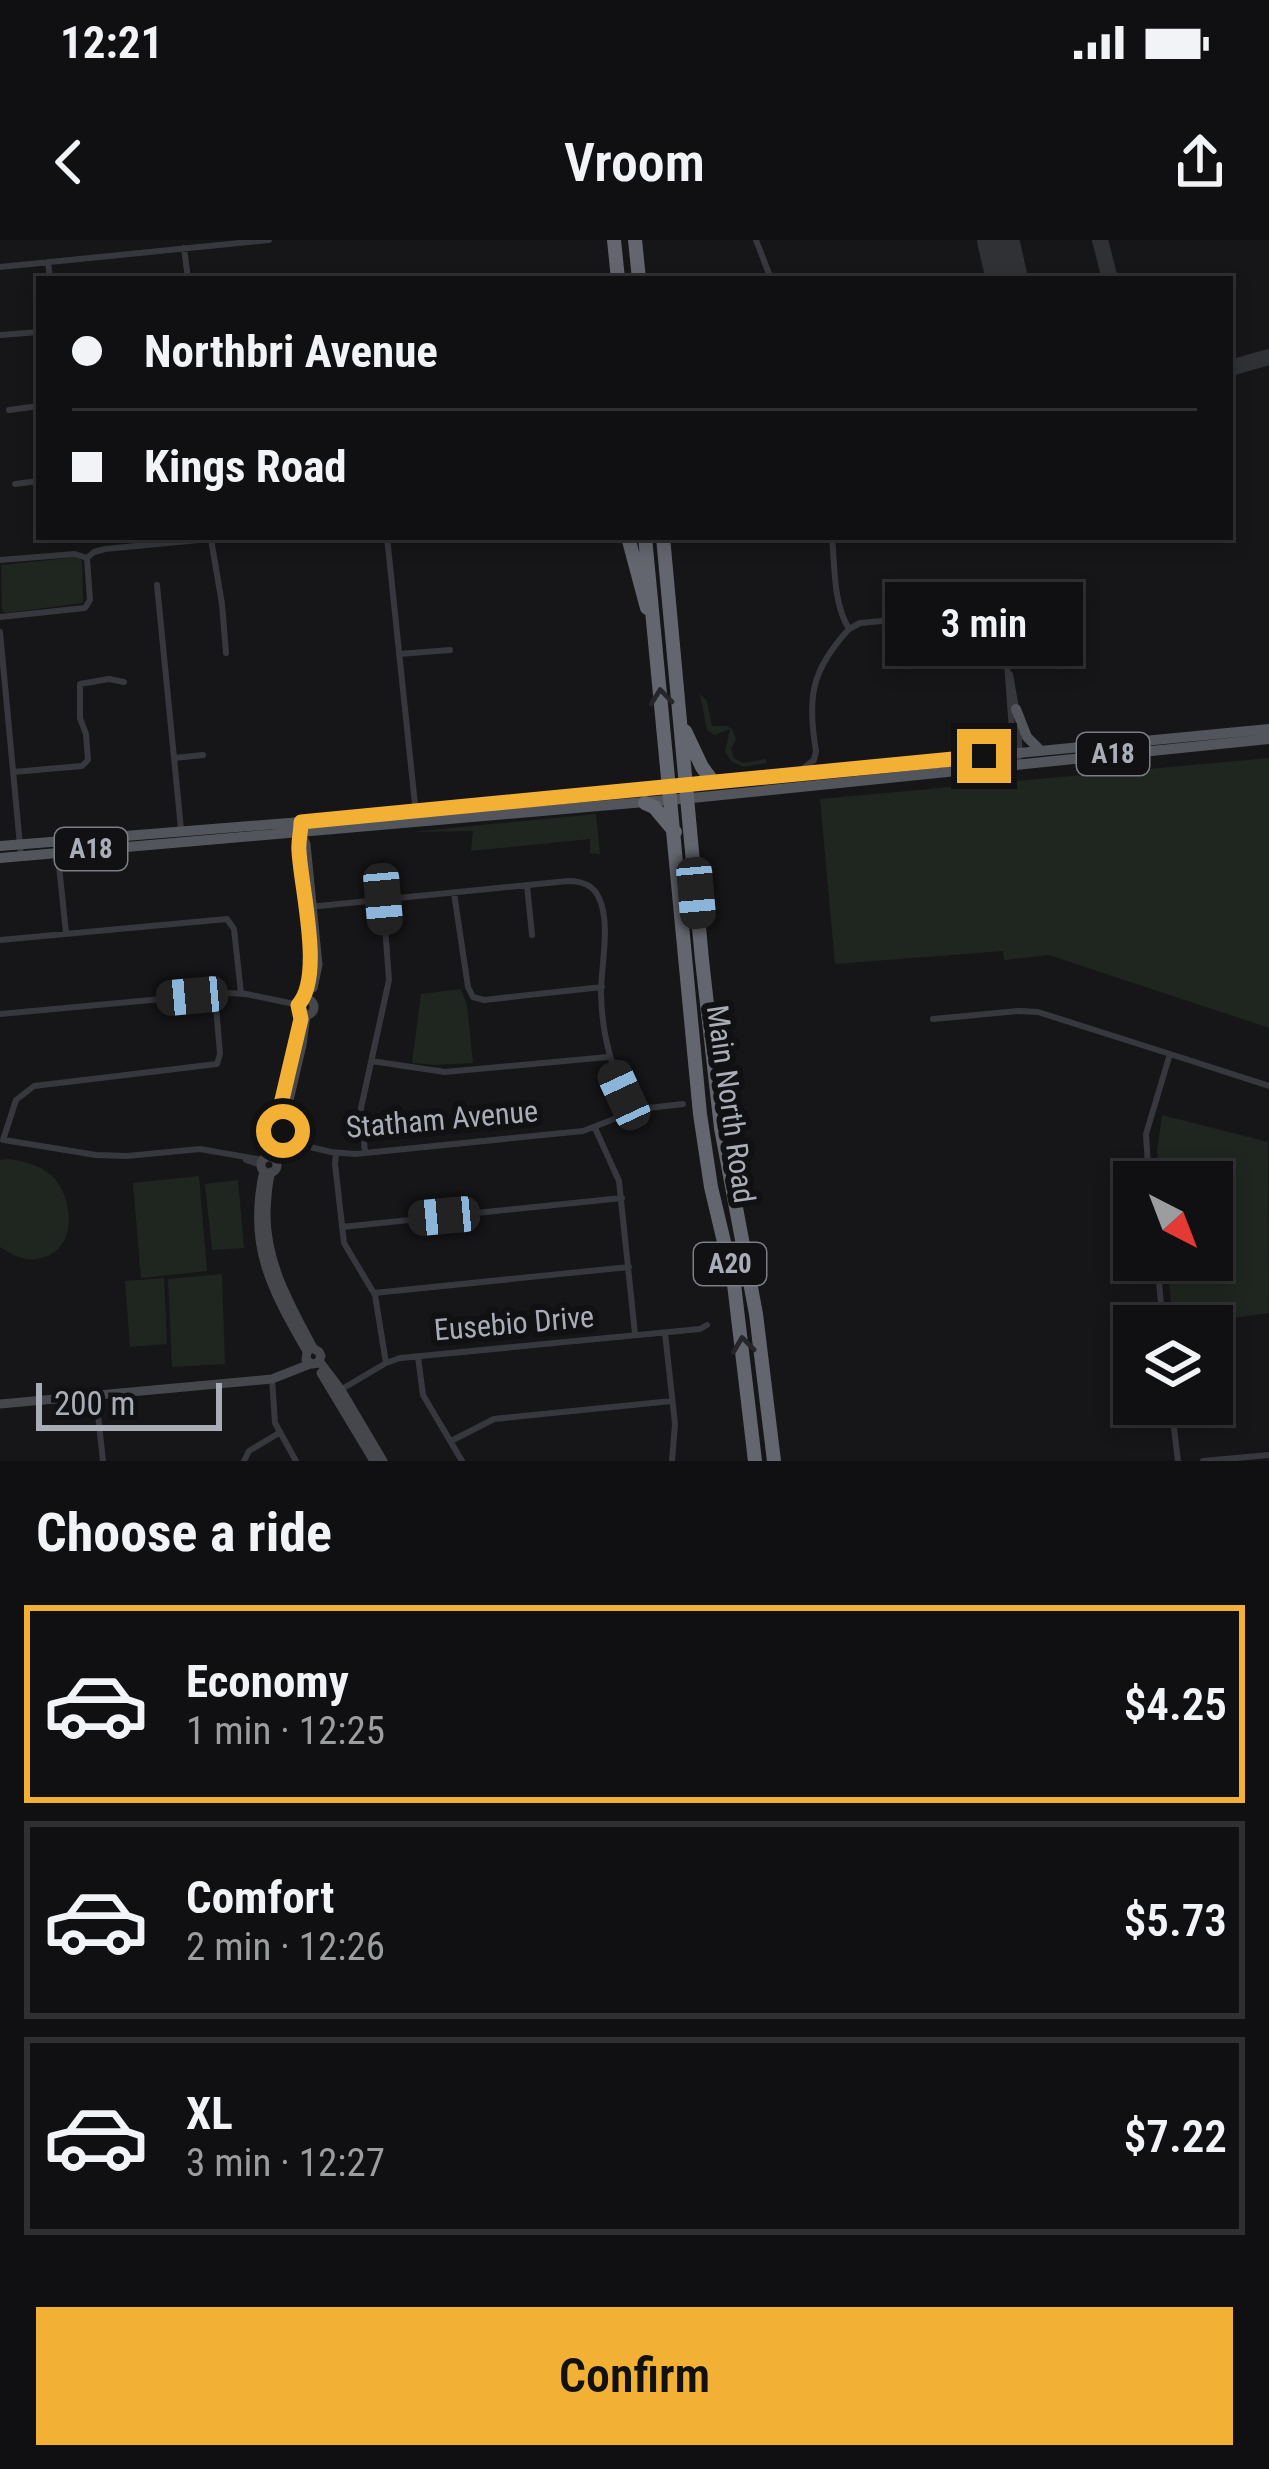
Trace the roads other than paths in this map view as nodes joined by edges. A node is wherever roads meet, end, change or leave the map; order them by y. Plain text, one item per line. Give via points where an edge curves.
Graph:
1 (266, 240) edge
2 (614, 240) edge
3 (635, 240) edge
4 (755, 240) edge
5 (184, 248) junction
6 (48, 262) junction
7 (0, 267) edge
8 (50, 276) edge
9 (188, 276) edge
10 (618, 276) edge
11 (639, 276) edge
12 (770, 276) edge
13 (36, 332) edge
14 (17, 333) junction
15 (1, 335) edge
16 (18, 348) dead end
17 (36, 406) edge
18 (24, 408) junction
19 (9, 410) dead end
20 (27, 422) dead end
21 (35, 478) edge
22 (15, 484) dead end
23 (211, 540) edge
24 (387, 540) edge
25 (629, 540) edge
26 (645, 540) edge
27 (663, 540) edge
28 (832, 540) edge
29 (154, 541) edge
30 (87, 558) junction
31 (0, 560) edge
32 (157, 585) dead end
33 (0, 617) edge
34 (849, 629) junction
35 (0, 634) edge
36 (656, 636) junction
37 (450, 650) dead end
38 (226, 653) dead end
39 (399, 654) junction
40 (1009, 670) junction
41 (124, 682) dead end
42 (1016, 709) junction
43 (4, 714) edge
44 (681, 721) junction
45 (1269, 729) edge
46 (1012, 735) junction
47 (1269, 739) edge
48 (1041, 751) junction
49 (203, 755) dead end
50 (1018, 757) junction
51 (174, 758) junction
52 (973, 758) junction
53 (13, 772) junction
54 (794, 775) junction
55 (713, 782) junction
56 (679, 792) junction
57 (541, 799) junction
58 (645, 802) junction
59 (567, 810) junction
60 (416, 817) junction
61 (301, 828) junction
62 (675, 832) junction
63 (182, 839) junction
64 (0, 846) edge
65 (21, 850) junction
66 (0, 858) edge
67 (59, 866) dead end
68 (527, 885) junction
69 (454, 892) junction
70 (383, 899) junction
71 (309, 907) junction
72 (66, 933) junction
73 (532, 935) dead end
74 (0, 940) edge
75 (602, 987) junction
76 (241, 993) junction
77 (215, 994) junction
78 (304, 1007) junction
79 (0, 1014) edge
80 (933, 1019) dead end
81 (1170, 1054) junction
82 (608, 1057) junction
83 (371, 1060) junction
84 (1269, 1086) edge
85 (683, 1104) dead end
86 (632, 1112) junction
87 (596, 1128) junction
88 (1, 1139) edge
89 (277, 1139) junction
90 (336, 1153) junction
91 (365, 1153) junction
92 (1148, 1161) edge
93 (267, 1164) junction
94 (622, 1198) junction
95 (341, 1227) junction
96 (628, 1267) junction
97 (374, 1293) junction
98 (707, 1325) dead end
99 (665, 1333) junction
100 (636, 1336) junction
101 (418, 1357) junction
102 (309, 1359) junction
103 (386, 1364) junction
104 (272, 1379) junction
105 (337, 1392) junction
106 (96, 1396) junction
107 (672, 1401) junction
108 (0, 1404) edge
109 (1174, 1425) edge
110 (279, 1432) junction
111 (451, 1442) junction
112 (1269, 1455) edge
113 (775, 1457) edge
114 (103, 1461) edge
115 (244, 1461) edge
116 (296, 1461) edge
117 (378, 1461) edge
118 (462, 1461) edge
119 (672, 1461) edge
120 (755, 1461) edge
121 (1178, 1461) edge
122 (1202, 1461) edge

1 - 5 street
2 - 10 highway
3 - 11 highway
4 - 12 street
5 - 6 street
5 - 9 street
6 - 7 street
6 - 8 street
13 - 14 street
14 - 15 street
14 - 16 street
17 - 18 street
18 - 19 street
18 - 20 street
21 - 22 street
23 - 38 street
24 - 39 street
25 - 36 highway
26 - 36 highway, Main North Road / A20
27 - 44 highway, Main North Road / A20
28 - 34 street
29 - 30 street
30 - 31 street
30 - 33 street via 85,608
32 - 51 street
34 - 40 street via 993,612 1004,622
34 - 54 street via 811,693 814,760
35 - 43 street
56 -> 36 highway, Main North Road / A20
37 - 39 street
39 - 60 street
40 - 42 street
40 - 46 street
41 - 53 street via 80,684 88,760 82,766
42 - 48 main road
42 - 50 street
43 - 53 street
44 - 55 highway
44 - 56 highway, Main North Road / A20
45 - 48 main road, A18
46 - 50 street
46 - 52 main road
47 - 50 main road, A18
48 - 50 main road, A18
49 - 51 street
50 - 52 main road, A18
50 - 56 main road, A18
51 - 63 street
52 - 54 main road, A18
53 - 65 street
54 - 55 main road, A18
55 - 56 main road, A18
56 - 57 main road, A18
56 - 58 main road, A18
56 - 62 highway, Main North Road / A20
56 - 113 highway, Main North Road / A20 via 721,1128
57 - 59 main road
57 - 60 main road, A18
58 - 59 main road, A18
58 - 62 highway
59 - 60 main road, A18
60 - 61 main road, A18
61 - 63 main road, A18
61 - 71 street
120 -> 62 highway, Main North Road / A20 via 734,1284 700,1114
63 - 65 main road, A18
64 - 65 main road, A18
65 - 66 main road, A18
67 - 72 street
68 - 69 street
68 - 73 street
68 - 75 street via 574,880 598,895
69 - 70 street
69 - 75 street via 473,997
70 - 71 street
70 - 83 street via 389,980
71 - 78 street via 318,965
72 - 74 street
72 - 76 street via 227,919 235,928
75 - 82 street
76 - 77 street
76 - 78 street
77 - 79 street
77 - 88 street via 217,1064 34,1086 16,1100
78 - 89 street
80 - 81 street via 1038,1012
81 - 84 street
81 - 92 street via 1146,1134
82 - 83 street via 445,1072
82 - 86 street
83 - 91 street via 361,1108
85 - 86 street, Statham Avenue
86 - 87 street, Statham Avenue
87 - 91 street, Statham Avenue
87 - 94 street
88 - 93 street via 96,1155 200,1148
89 - 90 street, Statham Avenue
89 - 93 street
90 - 91 street, Statham Avenue
90 - 95 street
93 - 102 street via 272,1264
94 - 95 street
94 - 96 street
95 - 97 street
96 - 97 street
96 - 100 street
97 - 103 street
98 - 99 street, Eusebio Drive
99 - 100 street, Eusebio Drive
99 - 107 street
100 - 101 street, Eusebio Drive
101 - 103 street, Eusebio Drive
101 - 111 street via 423,1395
102 - 104 street
102 - 105 street
103 - 105 street, Eusebio Drive
104 - 106 street
104 - 110 street
105 - 117 street
106 - 108 street
106 - 114 street
107 - 111 street via 494,1419
107 - 119 street
109 - 121 street
110 - 115 street
110 - 116 street
111 - 118 street
112 - 122 street

